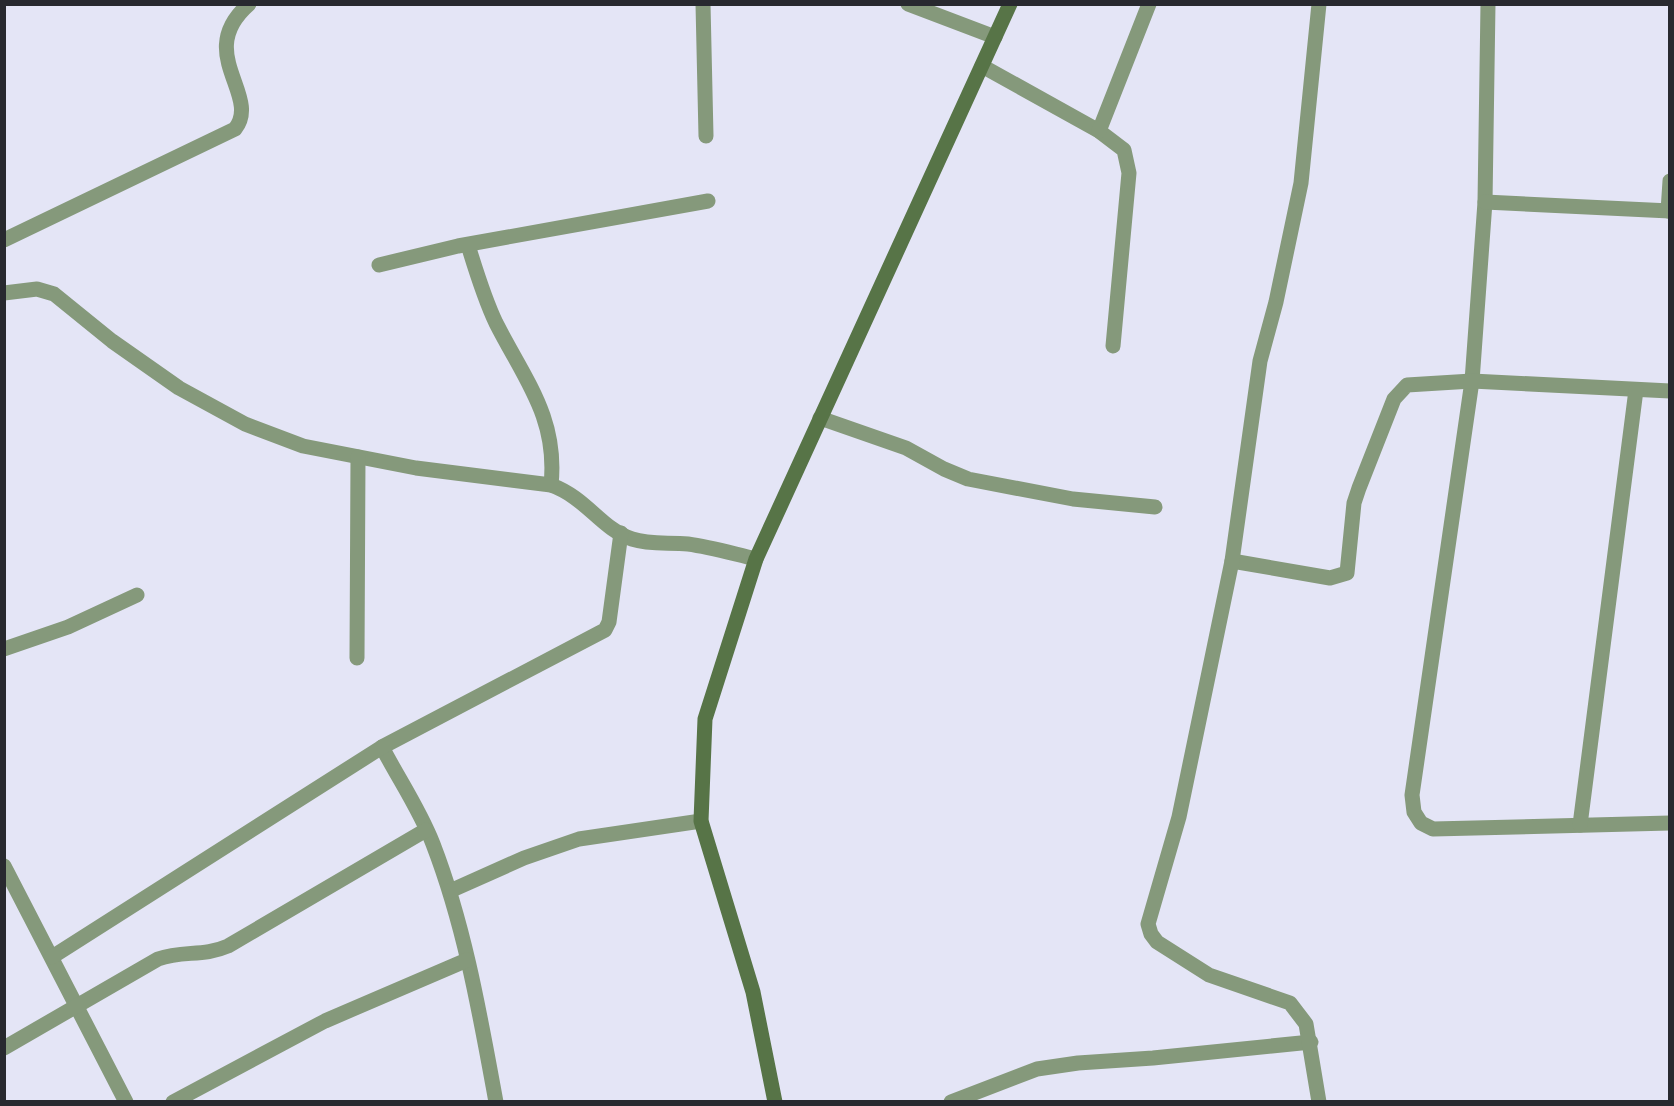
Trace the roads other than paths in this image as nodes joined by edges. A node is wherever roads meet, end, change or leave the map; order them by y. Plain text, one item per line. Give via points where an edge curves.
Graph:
1 (249, 4) edge
2 (703, 4) edge
3 (908, 4) edge
4 (1010, 4) edge
5 (1149, 4) edge
6 (1319, 4) edge
7 (1488, 4) edge
8 (995, 37) junction
9 (982, 66) junction
10 (1099, 131) junction
11 (706, 136) dead end
12 (1670, 181) edge
13 (708, 201) dead end
14 (1485, 202) junction
15 (1669, 211) edge
16 (4, 240) edge
17 (468, 245) junction
18 (379, 265) dead end
19 (4, 293) edge
20 (1113, 346) dead end
21 (1472, 381) junction
22 (1636, 390) junction
23 (1670, 391) edge
24 (820, 418) junction
25 (358, 457) junction
26 (551, 485) junction
27 (1155, 507) dead end
28 (621, 533) junction
29 (756, 559) junction
30 (1232, 561) junction
31 (137, 595) dead end
32 (4, 649) edge
33 (357, 658) dead end
34 (381, 747) junction
35 (701, 821) junction
36 (1670, 823) edge
37 (1580, 825) junction
38 (426, 830) junction
39 (4, 866) edge
40 (450, 891) junction
41 (52, 957) junction
42 (467, 960) junction
43 (75, 1007) junction
44 (1311, 1042) junction
45 (4, 1048) edge
46 (126, 1101) edge
47 (173, 1101) edge
48 (496, 1101) edge
49 (775, 1101) edge
50 (951, 1101) edge
51 (1319, 1101) edge

1 - 16 street via 228,29 225,49 242,108 242,120 236,129
2 - 11 street
3 - 8 street
4 - 8 street
5 - 10 street
6 - 30 street via 1301,183 1260,361
7 - 14 street
8 - 9 street
9 - 10 street
9 - 24 street
10 - 20 street via 1124,150 1129,173
12 - 15 street
13 - 17 street
14 - 15 street
14 - 21 street
17 - 18 street
17 - 26 street via 492,314 545,416 554,460
19 - 25 street via 37,289 54,294 179,388 245,424 303,446
21 - 22 street
21 - 30 street via 1407,385 1394,399 1354,503 1347,573 1330,578
21 - 37 street via 1423,702 1412,795 1414,813 1421,824 1433,829
22 - 23 street
22 - 37 street
24 - 27 street via 906,448 968,479 1072,499
24 - 29 street
25 - 26 street
25 - 33 street
26 - 28 street via 570,492
28 - 29 street via 631,539 687,544
28 - 34 street via 605,630
29 - 35 street via 705,719
30 - 44 street via 1179,817 1148,924 1157,942 1209,975 1290,1003 1306,1024
31 - 32 street via 68,627
34 - 38 street
34 - 41 street
35 - 40 street via 579,839
35 - 49 street via 753,992
36 - 37 street
38 - 40 street
38 - 43 street via 228,946 205,954 185,952 158,959
39 - 41 street
40 - 42 street
41 - 43 street
42 - 47 street via 325,1021
42 - 48 street
43 - 45 street
43 - 46 street
44 - 50 street via 1037,1069
44 - 51 street

